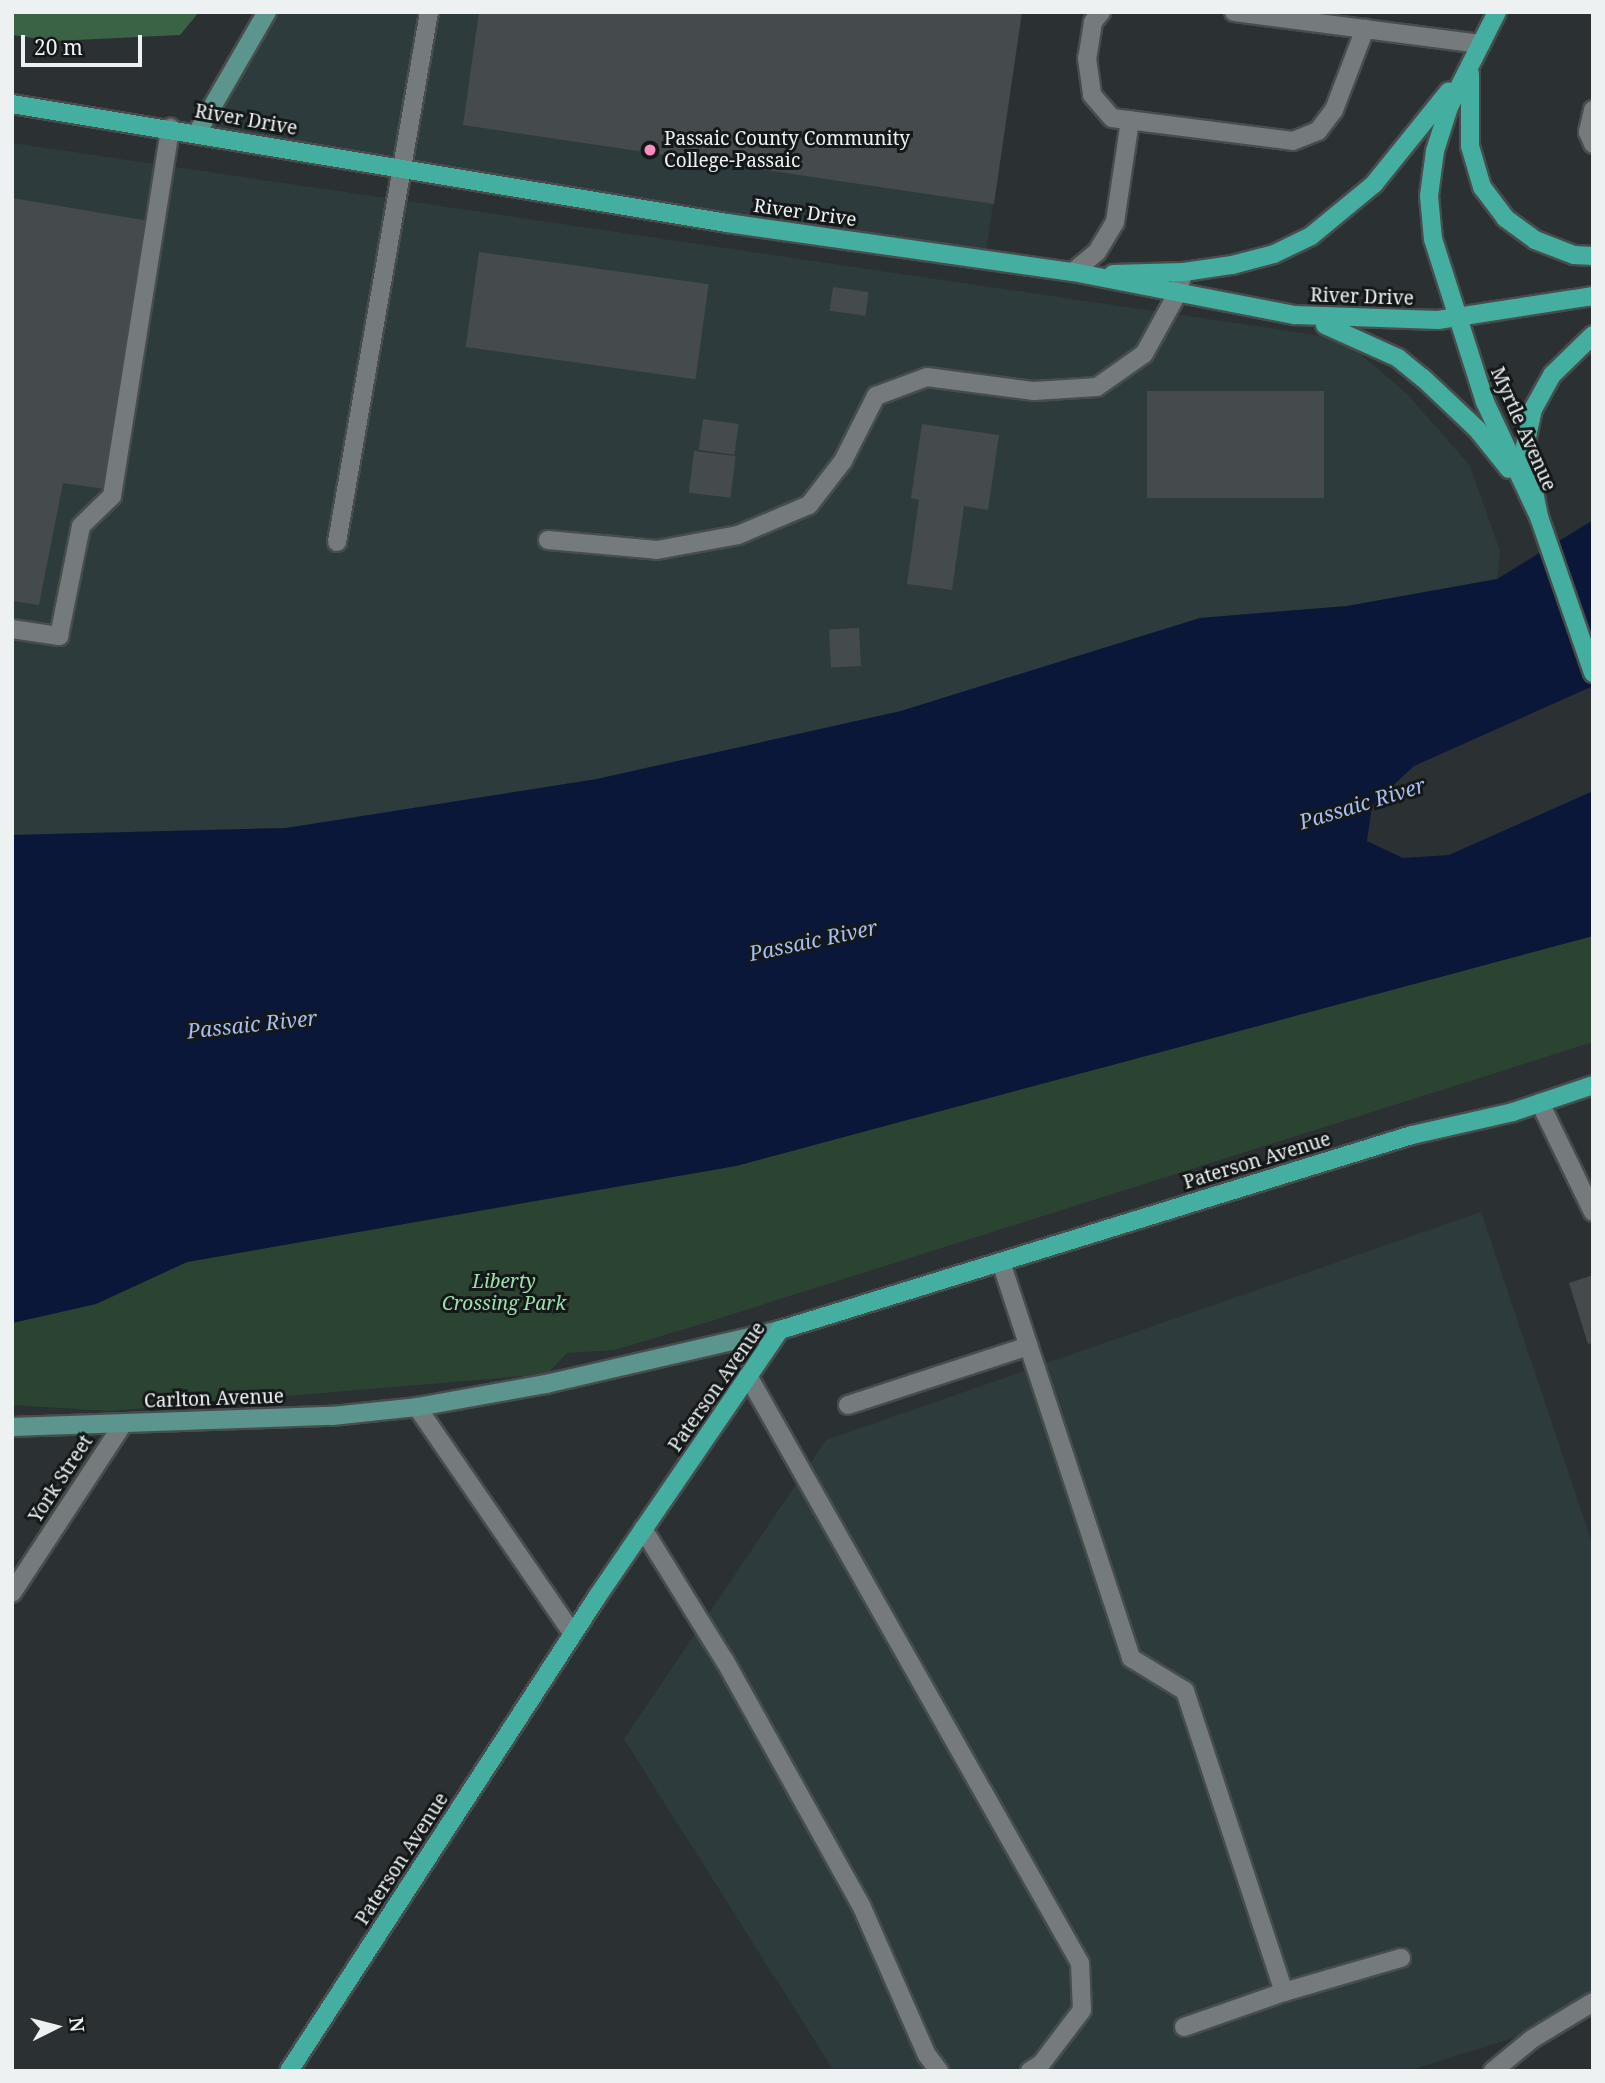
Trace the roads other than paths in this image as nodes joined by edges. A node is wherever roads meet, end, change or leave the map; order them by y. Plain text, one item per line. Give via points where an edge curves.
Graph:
1 (267, 12) edge
2 (429, 12) edge
3 (1101, 12) edge
4 (1234, 12) edge
5 (1497, 12) edge
6 (1343, 19) edge
7 (1365, 29) junction
8 (1480, 44) junction
9 (1470, 63) junction
10 (12, 104) edge
11 (1593, 110) edge
12 (1130, 120) junction
13 (170, 128) junction
14 (197, 133) junction
15 (1593, 144) edge
16 (400, 167) junction
17 (1593, 256) edge
18 (1073, 272) junction
19 (1184, 272) junction
20 (1176, 296) junction
21 (1593, 296) edge
22 (1295, 315) junction
23 (1456, 318) junction
24 (1593, 335) edge
25 (1539, 517) junction
26 (548, 540) dead end
27 (337, 542) dead end
28 (12, 629) edge
29 (1593, 673) edge
30 (1593, 1085) edge
31 (1540, 1103) junction
32 (1593, 1212) edge
33 (1001, 1262) junction
34 (780, 1329) junction
35 (1029, 1346) junction
36 (748, 1376) junction
37 (848, 1405) dead end
38 (417, 1407) junction
39 (123, 1423) junction
40 (12, 1427) edge
41 (643, 1530) junction
42 (12, 1593) edge
43 (573, 1634) junction
44 (1401, 1958) dead end
45 (1284, 1992) junction
46 (1593, 2002) edge
47 (1184, 2027) dead end
48 (289, 2071) edge
49 (939, 2071) edge
50 (1030, 2071) edge
51 (1493, 2071) edge

1 - 14 street
2 - 16 street
3 - 12 street via 1093,22 1087,58 1092,95 1112,118
4 - 6 street
5 - 8 main road
6 - 7 street
7 - 8 street
7 - 12 street via 1334,110 1318,131 1293,141
8 - 9 main road
9 - 17 main road via 1467,105 1482,187 1505,218 1535,240 1574,255
9 - 19 main road via 1410,143 1341,215 1274,254
9 - 23 main road, Myrtle Avenue via 1435,151 1429,196 1433,239
10 - 13 main road, River Drive
11 - 15 street via 1588,132
12 - 18 street via 1115,222 1097,252
13 - 14 main road, River Drive
13 - 28 street via 111,496 81,526 59,636
14 - 16 main road, River Drive
16 - 18 main road, River Drive via 727,223
16 - 27 street
18 - 19 main road
18 - 20 main road, River Drive
19 - 20 street
20 - 22 main road, River Drive
20 - 26 street via 1144,354 1097,387 1034,391 927,377 876,397 843,461 809,505 738,536 657,550
21 - 23 main road, River Drive
22 - 23 main road, River Drive via 1352,320
22 - 25 main road via 1349,333 1398,358 1440,392 1509,469
23 - 25 main road, Myrtle Avenue via 1485,402
24 - 25 main road via 1552,375 1533,409 1525,446
25 - 29 main road
30 - 31 main road, Paterson Avenue
31 - 32 street
31 - 33 main road, Paterson Avenue via 1412,1135
33 - 34 main road, Paterson Avenue
33 - 35 street
34 - 36 main road, Paterson Avenue
34 - 38 street, Carlton Avenue via 546,1384
35 - 37 street
35 - 45 street via 1131,1658 1185,1691
36 - 41 main road, Paterson Avenue
36 - 50 street via 1080,1963 1082,2010 1041,2064
38 - 39 street, Carlton Avenue via 332,1416
38 - 43 street
39 - 40 street, Carlton Avenue
39 - 42 street, York Street
41 - 43 main road, Paterson Avenue
41 - 49 street via 725,1661 862,1905 927,2055
43 - 48 main road, Paterson Avenue
44 - 45 street
45 - 47 street
46 - 51 street via 1532,2039

